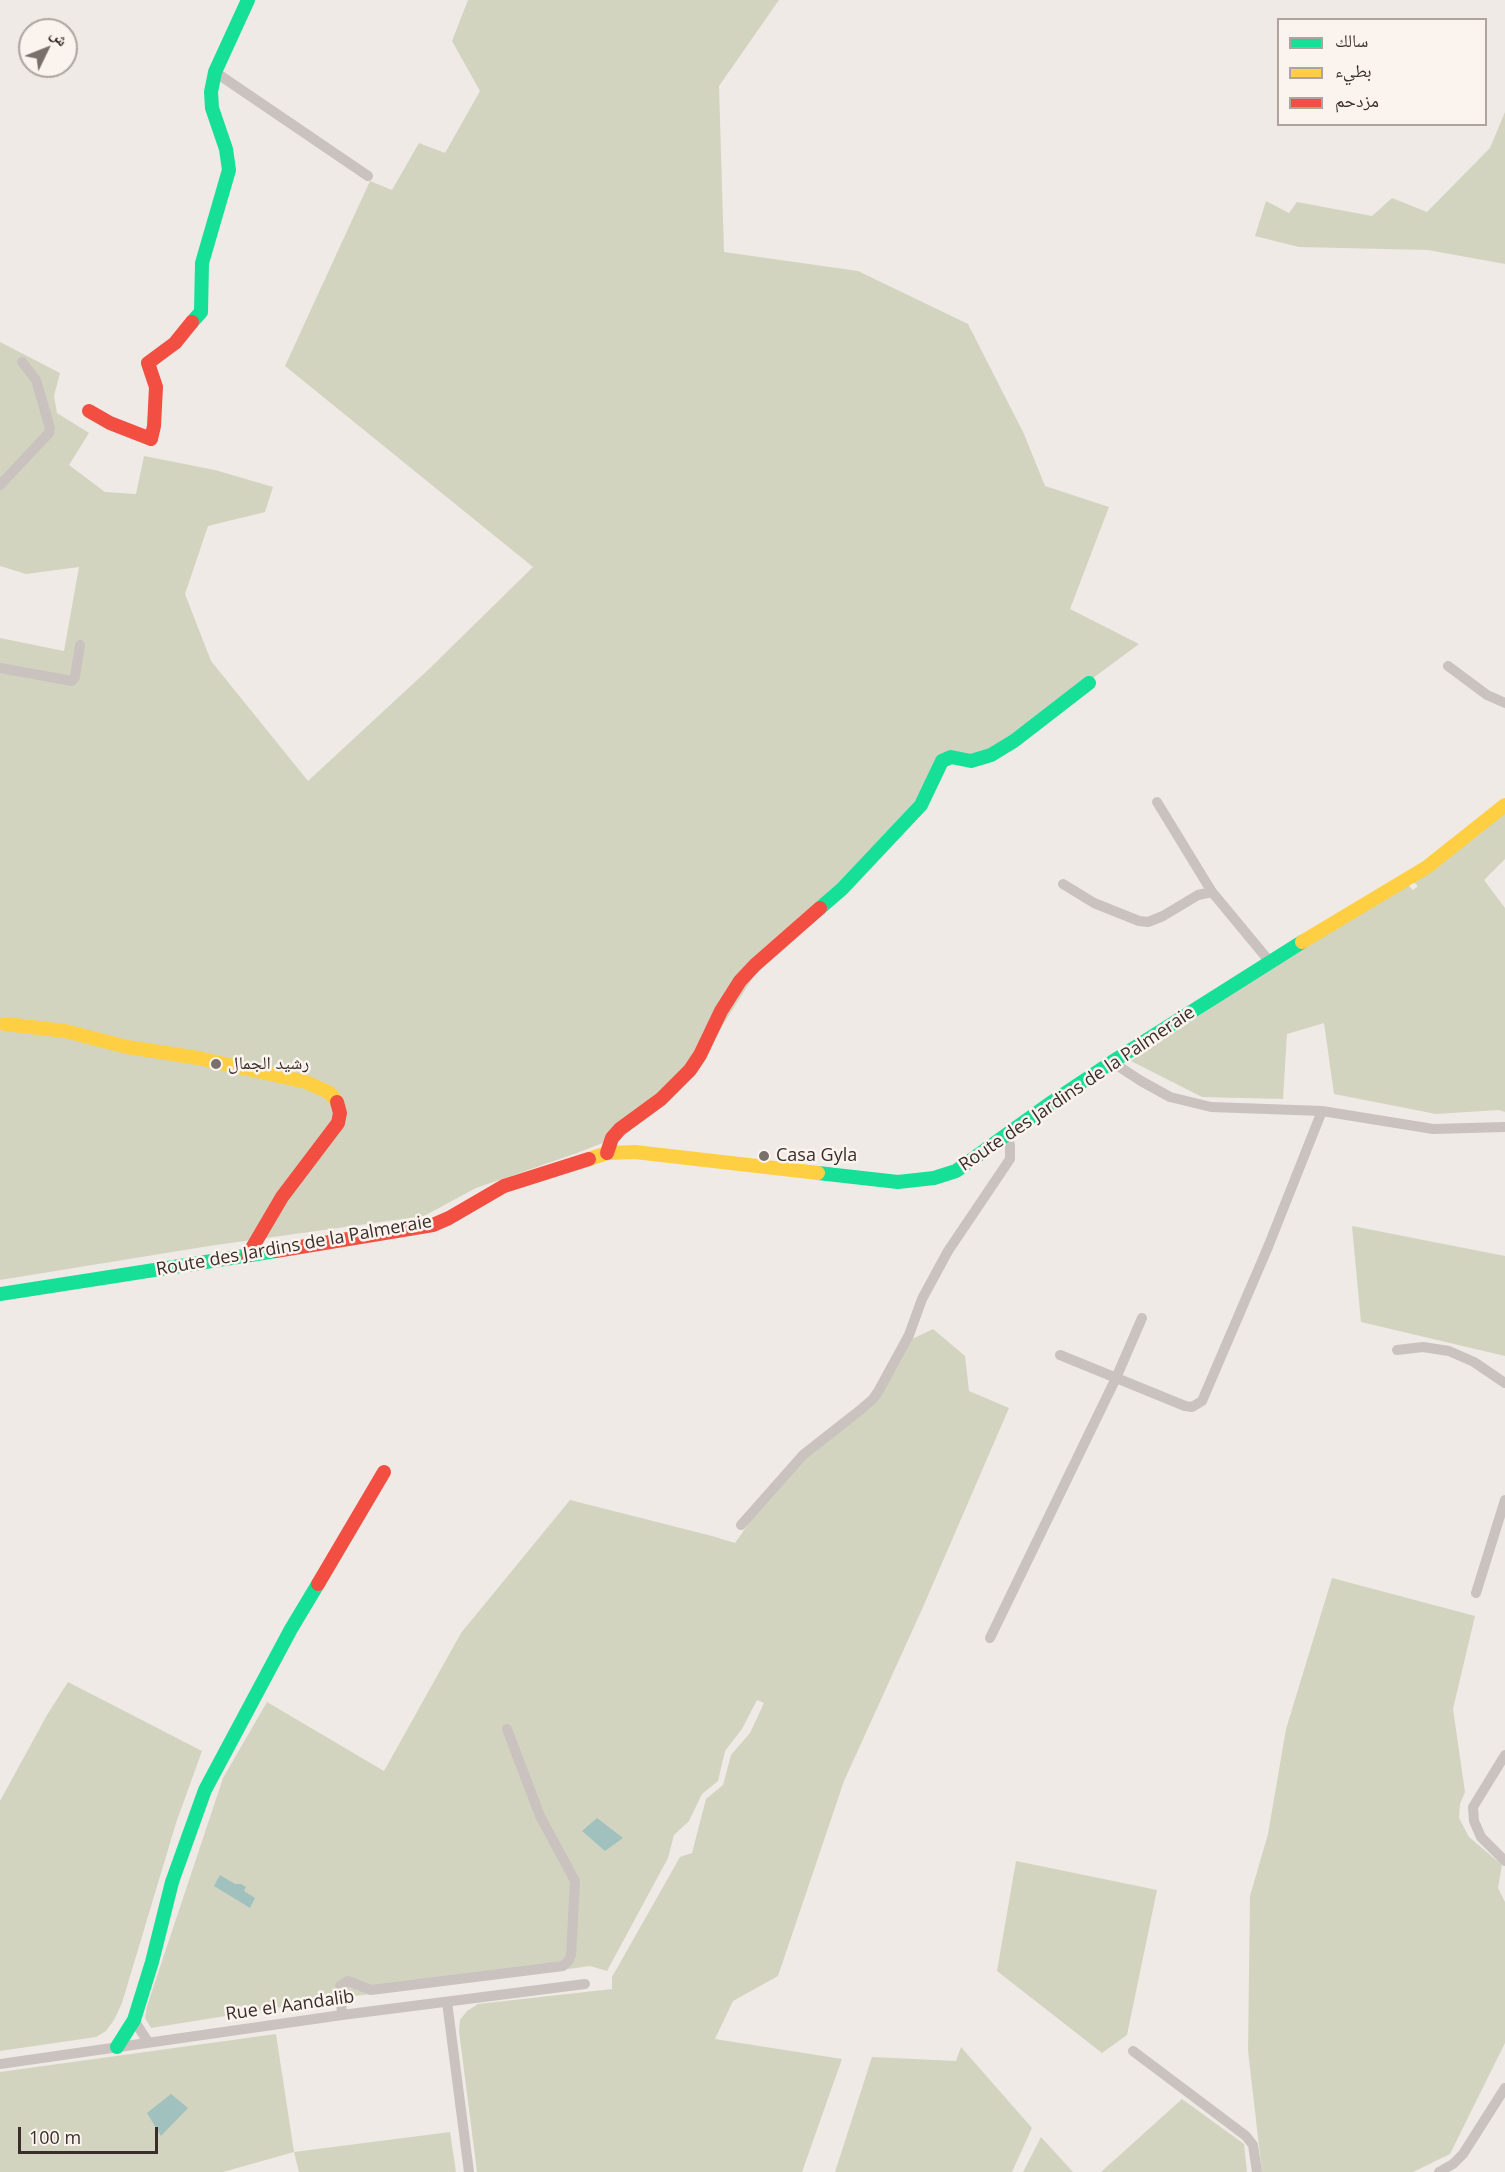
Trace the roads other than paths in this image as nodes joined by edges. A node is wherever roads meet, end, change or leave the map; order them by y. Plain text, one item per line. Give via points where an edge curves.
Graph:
1 (248, 0) edge
2 (215, 72) junction
3 (368, 176) dead end
4 (22, 362) dead end
5 (89, 411) dead end
6 (0, 485) edge
7 (80, 645) dead end
8 (1448, 666) dead end
9 (0, 668) edge
10 (1089, 683) dead end
11 (1505, 703) edge
12 (1157, 802) dead end
13 (1505, 804) edge
14 (1063, 884) dead end
15 (1212, 892) junction
16 (1270, 962) junction
17 (5, 1024) dead end
18 (1112, 1062) junction
19 (1322, 1111) junction
20 (1505, 1127) edge
21 (1008, 1136) junction
22 (607, 1153) junction
23 (248, 1255) junction
24 (0, 1294) edge
25 (1142, 1318) dead end
26 (1397, 1350) dead end
27 (1060, 1355) dead end
28 (1116, 1378) junction
29 (1505, 1383) edge
30 (384, 1472) dead end
31 (1505, 1500) edge
32 (741, 1525) dead end
33 (1476, 1593) dead end
34 (990, 1638) dead end
35 (507, 1729) dead end
36 (1505, 1755) edge
37 (1505, 1861) edge
38 (585, 1983) dead end
39 (447, 2002) junction
40 (342, 2015) junction
41 (134, 2020) junction
42 (148, 2042) junction
43 (117, 2047) junction
44 (1133, 2051) dead end
45 (0, 2064) edge
46 (1505, 2088) edge
47 (469, 2172) edge
48 (1257, 2172) edge
49 (1439, 2172) edge

1 - 2 street
2 - 3 street
2 - 5 street via 211,101 229,170 202,263 201,312 175,343 148,363 156,387 151,439
4 - 6 street via 36,380 49,434
7 - 9 street via 72,681
8 - 11 street via 1487,695
10 - 22 street via 991,755 971,761 951,757 942,761 921,805 842,890 754,965 721,1011 690,1070 661,1099 620,1129
12 - 15 street
13 - 16 street, Route des Jardins de la Palmeraie via 1427,867
14 - 15 street via 1094,903 1148,922 1198,895
15 - 16 street
16 - 18 street, Route des Jardins de la Palmeraie
17 - 23 street via 65,1031 127,1047 198,1058 306,1082 330,1093 340,1113 338,1123 282,1197
18 - 19 street via 1170,1097 1189,1103
18 - 21 street, Route des Jardins de la Palmeraie
19 - 20 street via 1432,1129
19 - 28 street via 1202,1401 1185,1406
21 - 22 street, Route des Jardins de la Palmeraie via 956,1171 898,1182 635,1152
21 - 32 street via 1010,1159 948,1251 879,1390 803,1455
22 - 23 street, Route des Jardins de la Palmeraie via 504,1186 433,1225
23 - 24 street, Route des Jardins de la Palmeraie
25 - 28 street
26 - 29 street via 1423,1347 1449,1351
27 - 28 street
28 - 34 street
30 - 41 street via 291,1629 205,1790 172,1882
31 - 33 street
35 - 40 street via 540,1816 575,1881 569,1960 563,1966 371,1990 348,1981 340,1986
36 - 37 street via 1473,1808 1481,1837
38 - 39 street, Rue el Aandalib
39 - 40 street, Rue el Aandalib
39 - 47 street
40 - 42 street, Rue el Aandalib
41 - 42 street
41 - 43 street
42 - 43 street, Rue el Aandalib
43 - 45 street, Rue el Aandalib
44 - 48 street via 1246,2136 1253,2145
46 - 49 street via 1463,2154

